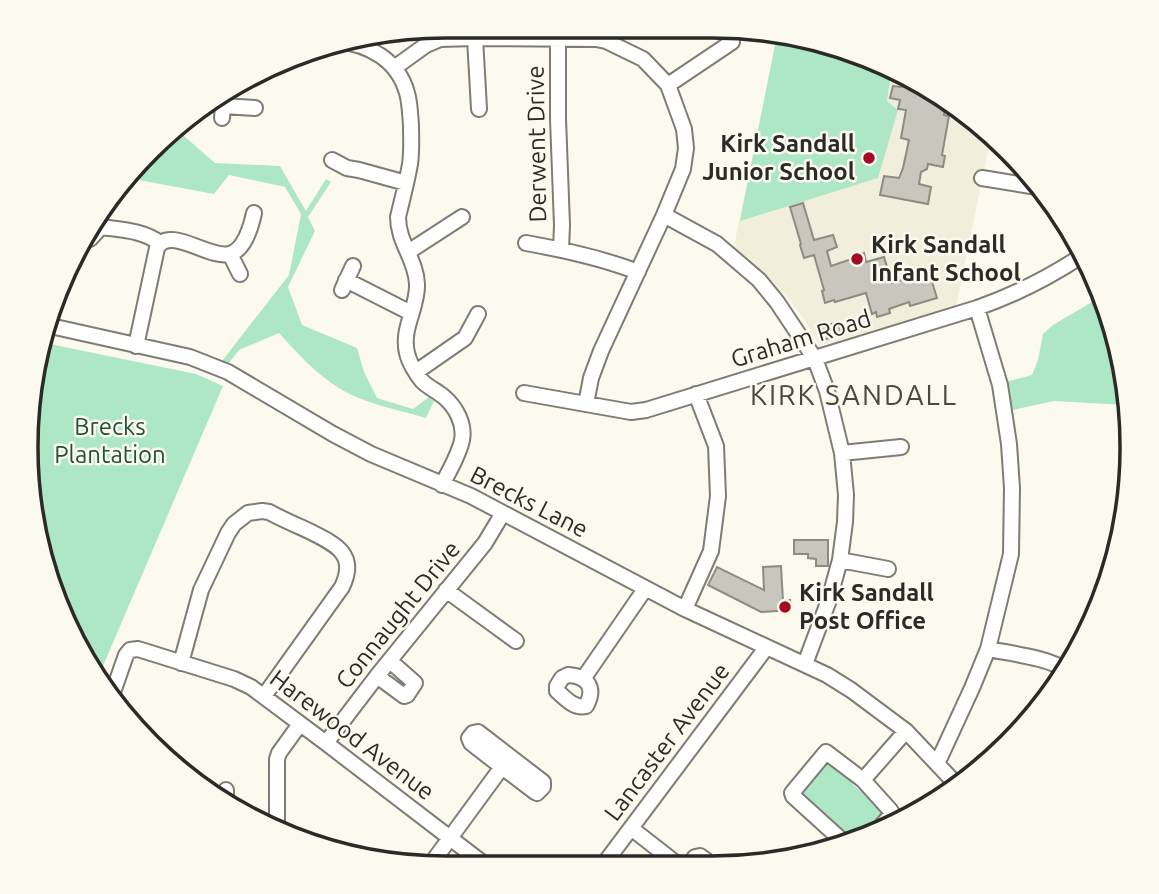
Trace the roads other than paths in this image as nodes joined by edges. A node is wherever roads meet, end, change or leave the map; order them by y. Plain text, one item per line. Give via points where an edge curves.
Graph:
1 (475, 38) junction
2 (558, 39) junction
3 (732, 42) dead end
4 (364, 47) edge
5 (394, 68) junction
6 (668, 85) junction
7 (223, 105) edge
8 (255, 108) dead end
9 (479, 109) dead end
10 (332, 160) dead end
11 (982, 178) dead end
12 (405, 183) junction
13 (1025, 185) edge
14 (254, 214) dead end
15 (664, 215) junction
16 (462, 217) dead end
17 (105, 223) edge
18 (160, 243) junction
19 (526, 243) dead end
20 (561, 249) junction
21 (408, 252) junction
22 (230, 254) junction
23 (1075, 260) edge
24 (353, 265) dead end
25 (638, 272) junction
26 (240, 274) dead end
27 (977, 308) junction
28 (411, 313) junction
29 (478, 314) dead end
30 (56, 328) edge
31 (136, 346) junction
32 (815, 359) junction
33 (415, 372) junction
34 (524, 393) dead end
35 (696, 394) junction
36 (586, 404) junction
37 (901, 447) dead end
38 (842, 453) junction
39 (442, 485) junction
40 (503, 513) junction
41 (840, 559) junction
42 (888, 569) dead end
43 (645, 589) junction
44 (446, 590) junction
45 (685, 609) junction
46 (516, 640) dead end
47 (766, 648) junction
48 (988, 649) junction
49 (390, 661) junction
50 (181, 663) junction
51 (805, 664) junction
52 (1058, 665) edge
53 (377, 676) junction
54 (583, 679) dead end
55 (115, 685) edge
56 (264, 696) junction
57 (300, 724) junction
58 (906, 730) junction
59 (326, 743) junction
60 (937, 764) junction
61 (502, 767) junction
62 (951, 778) edge
63 (863, 780) junction
64 (891, 814) edge
65 (273, 816) edge
66 (631, 828) junction
67 (837, 836) edge
68 (450, 838) junction
69 (436, 856) edge
70 (474, 856) edge
71 (610, 856) edge
72 (667, 856) edge

1 - 2 street
1 - 5 street via 440,39
1 - 9 street
2 - 6 street via 606,41 643,59
2 - 20 street, Derwent Drive
3 - 6 street
4 - 5 street
5 - 12 street via 410,102 412,149
6 - 15 street via 686,148 683,169
7 - 8 street
10 - 12 street
11 - 13 street
12 - 21 street via 398,226
14 - 22 street via 240,247
15 - 25 street
15 - 32 street via 716,244 759,280
16 - 21 street
17 - 18 street via 137,231
18 - 22 street via 174,240 216,255
18 - 31 street
19 - 20 street
20 - 25 street
21 - 28 street via 417,281
22 - 26 street
23 - 27 street, Graham Road via 1055,274
24 - 28 street via 344,285
25 - 36 street via 601,351
27 - 32 street, Graham Road
27 - 48 street via 1000,385 1012,488 1011,554
28 - 33 street via 405,343
29 - 33 street via 465,338
30 - 31 street, Brecks Lane
31 - 39 street, Brecks Lane via 190,357 229,372 333,434
32 - 35 street, Graham Road
32 - 38 street
33 - 39 street via 453,406 460,419 462,440
34 - 36 street, Graham Road
35 - 36 street, Graham Road via 631,412
35 - 45 street via 716,446 718,496 711,551
37 - 38 street
38 - 41 street via 846,495
39 - 40 street, Brecks Lane
40 - 43 street, Brecks Lane
40 - 44 street, Connaught Drive
41 - 42 street
41 - 51 street
43 - 45 street, Brecks Lane
43 - 54 street
44 - 46 street
44 - 49 street, Connaught Drive
45 - 47 street, Brecks Lane
47 - 51 street, Brecks Lane
47 - 66 street, Lancaster Avenue
48 - 52 street
48 - 60 street
49 - 53 street, Connaught Drive
49 - 53 street via 415,683 406,697
50 - 55 street, Harewood Avenue via 130,650
50 - 56 street, Harewood Avenue via 242,682
50 - 56 street via 201,590 228,533 248,513 269,512 334,544 346,558 348,573
51 - 58 street, Brecks Lane
53 - 59 street, Connaught Drive
56 - 57 street, Harewood Avenue
57 - 59 street, Harewood Avenue
57 - 65 street via 279,752
58 - 60 street, Brecks Lane
58 - 63 street
59 - 68 street, Harewood Avenue
60 - 62 street, Brecks Lane
61 - 61 street via 471,743 473,733 478,732 543,782 543,787 537,793
61 - 68 street
63 - 64 street
63 - 67 street via 827,752 792,793
66 - 71 street, Lancaster Avenue
66 - 72 street
68 - 69 street
68 - 70 street, Harewood Avenue

